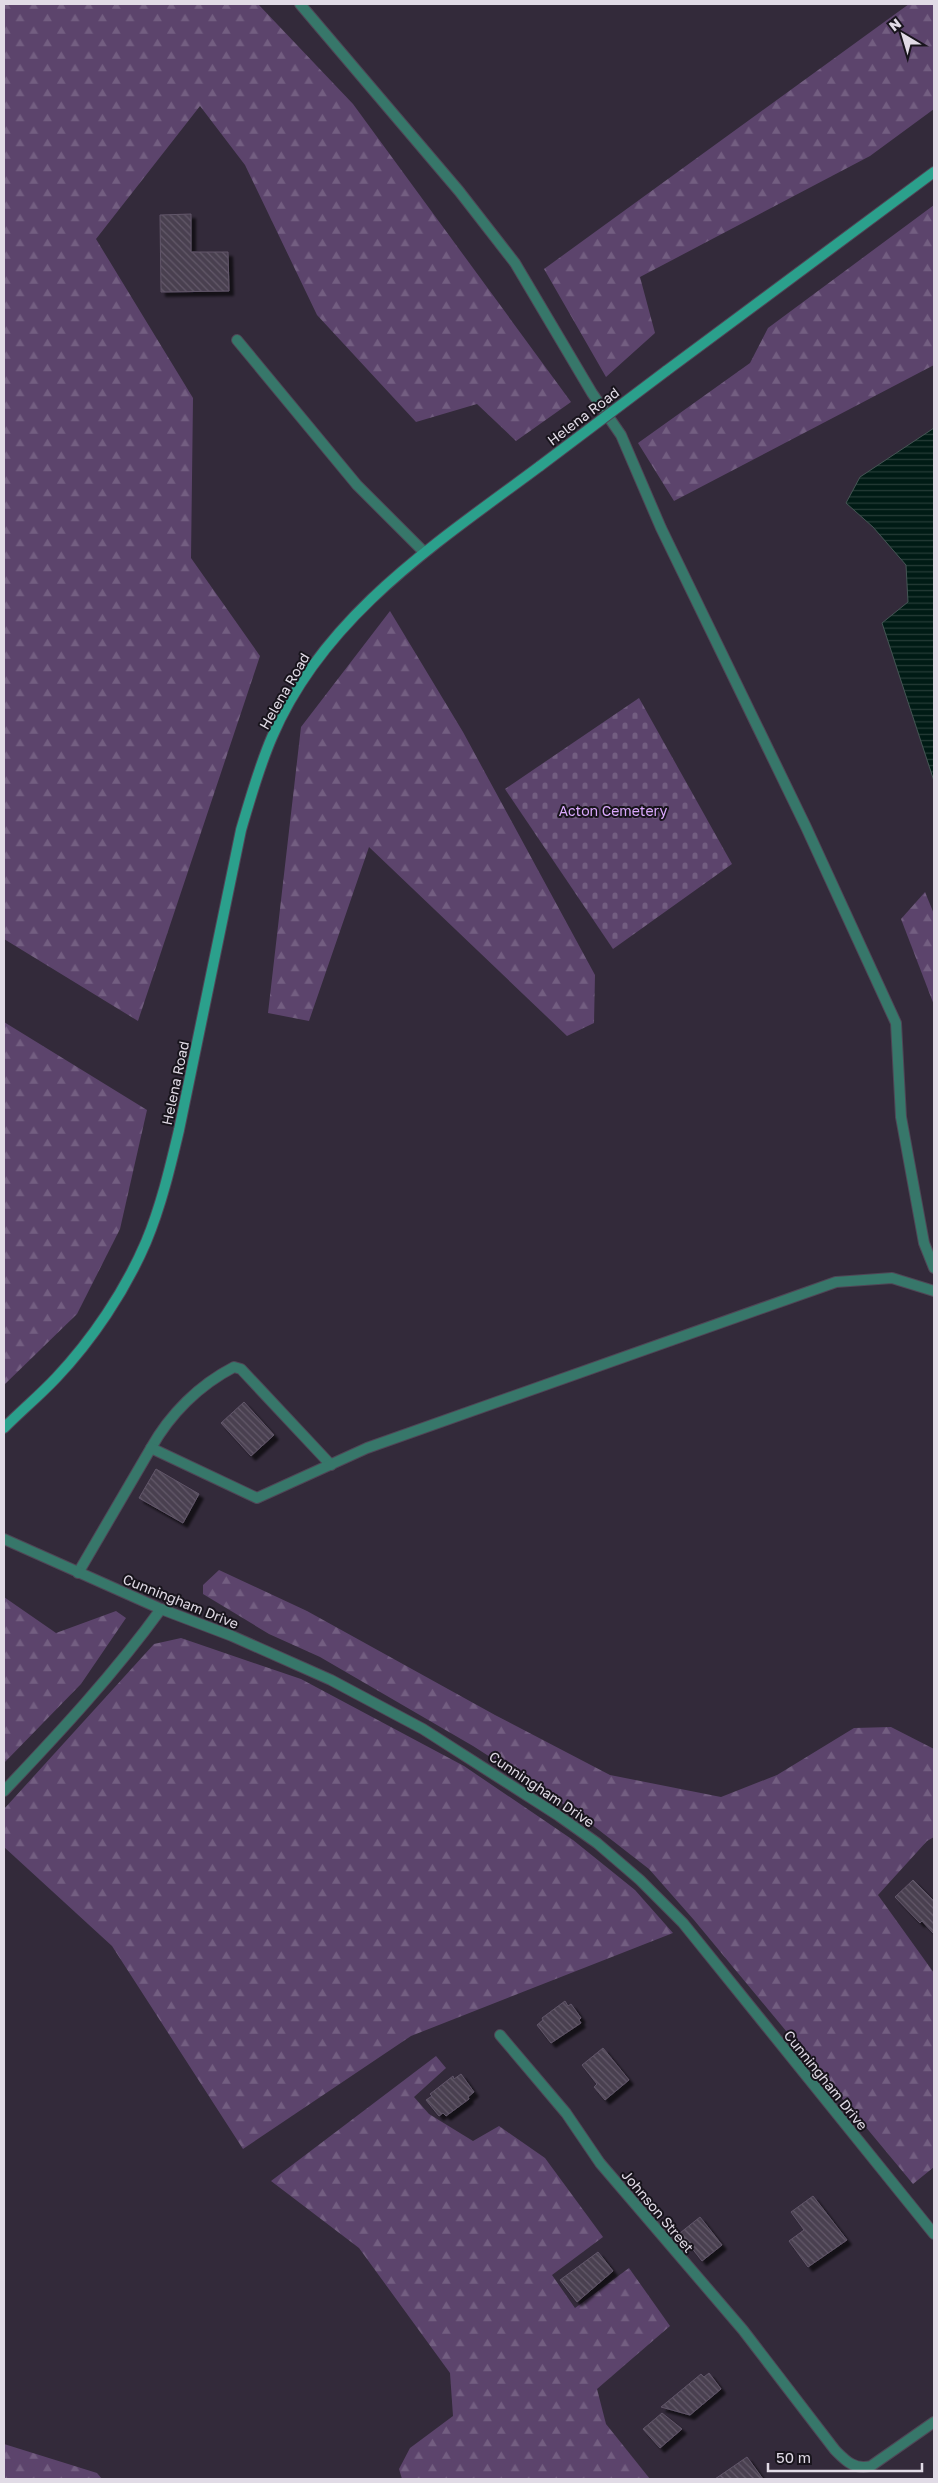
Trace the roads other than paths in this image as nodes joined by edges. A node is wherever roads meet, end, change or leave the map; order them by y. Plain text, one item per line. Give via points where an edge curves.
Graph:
1 (300, 4) edge
2 (934, 172) edge
3 (237, 340) dead end
4 (424, 552) junction
5 (934, 1268) edge
6 (934, 1291) edge
7 (4, 1428) edge
8 (150, 1448) junction
9 (331, 1465) junction
10 (4, 1539) edge
11 (78, 1572) junction
12 (161, 1609) junction
13 (4, 1791) edge
14 (500, 2035) dead end
15 (934, 2234) edge
16 (934, 2422) edge

1 - 5 street via 459,191 515,263 592,393 621,435 661,528 806,827 896,1023 904,1135 924,1243
2 - 4 main road, Helena Road, bridge
3 - 4 street via 357,485
4 - 7 main road, Helena Road via 375,593 343,627 295,693 273,736 255,782 242,830 180,1130 145,1244 91,1335 56,1378
6 - 9 street via 892,1278 836,1282 367,1448
8 - 9 street via 257,1498
8 - 9 street via 177,1410 234,1367 241,1369
8 - 11 street
10 - 11 street, Cunningham Drive
11 - 12 street, Cunningham Drive
12 - 13 street via 134,1647
12 - 15 street, Cunningham Drive via 331,1680 423,1729 597,1843 683,1923
14 - 16 street, Johnson Street via 566,2113 612,2178 743,2330 849,2465 864,2468 884,2458

